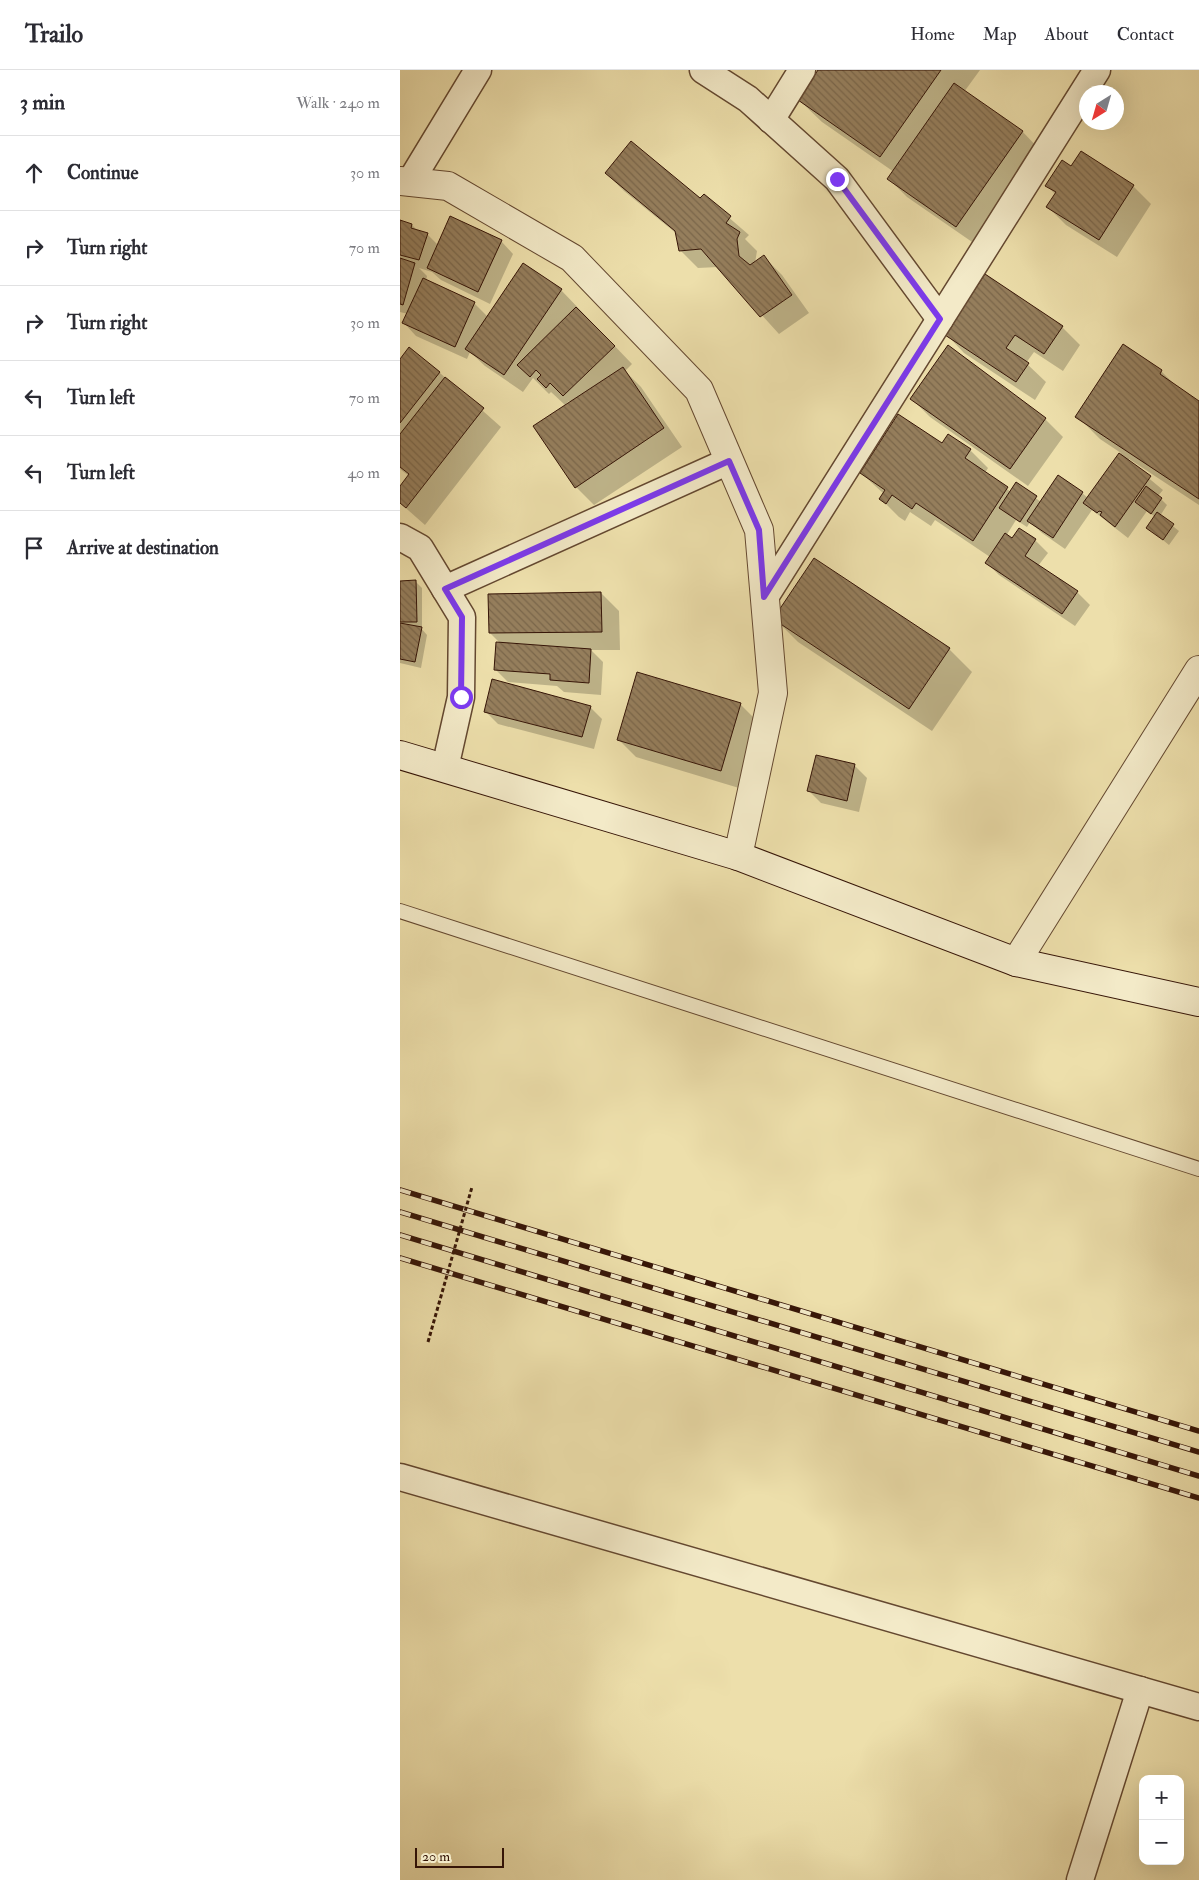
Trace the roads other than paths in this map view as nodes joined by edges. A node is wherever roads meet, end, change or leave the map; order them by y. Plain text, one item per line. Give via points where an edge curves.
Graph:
1 (478, 70) edge
2 (703, 70) edge
3 (802, 70) edge
4 (1097, 70) edge
5 (771, 120) junction
6 (405, 181) edge
7 (940, 319) junction
8 (729, 461) junction
9 (400, 537) edge
10 (445, 589) junction
11 (764, 597) junction
12 (1199, 670) edge
13 (400, 755) edge
14 (446, 768) junction
15 (738, 856) junction
16 (400, 911) edge
17 (1016, 962) junction
18 (1199, 1002) edge
19 (1199, 1169) edge
20 (400, 1477) edge
21 (1140, 1690) junction
22 (1199, 1707) edge
23 (1080, 1880) edge

1 - 6 street
2 - 5 street via 748,99
3 - 5 street
4 - 7 street
5 - 7 street via 837,179
6 - 8 street via 448,186 572,258 699,390
7 - 11 street
8 - 10 street
8 - 11 street via 759,530
9 - 10 street via 420,548
10 - 14 street via 462,617 461,697
11 - 15 street via 773,693
12 - 17 street
13 - 14 street
14 - 15 street
15 - 17 street
16 - 19 lane
17 - 18 street
20 - 21 street
21 - 22 street
21 - 23 street

